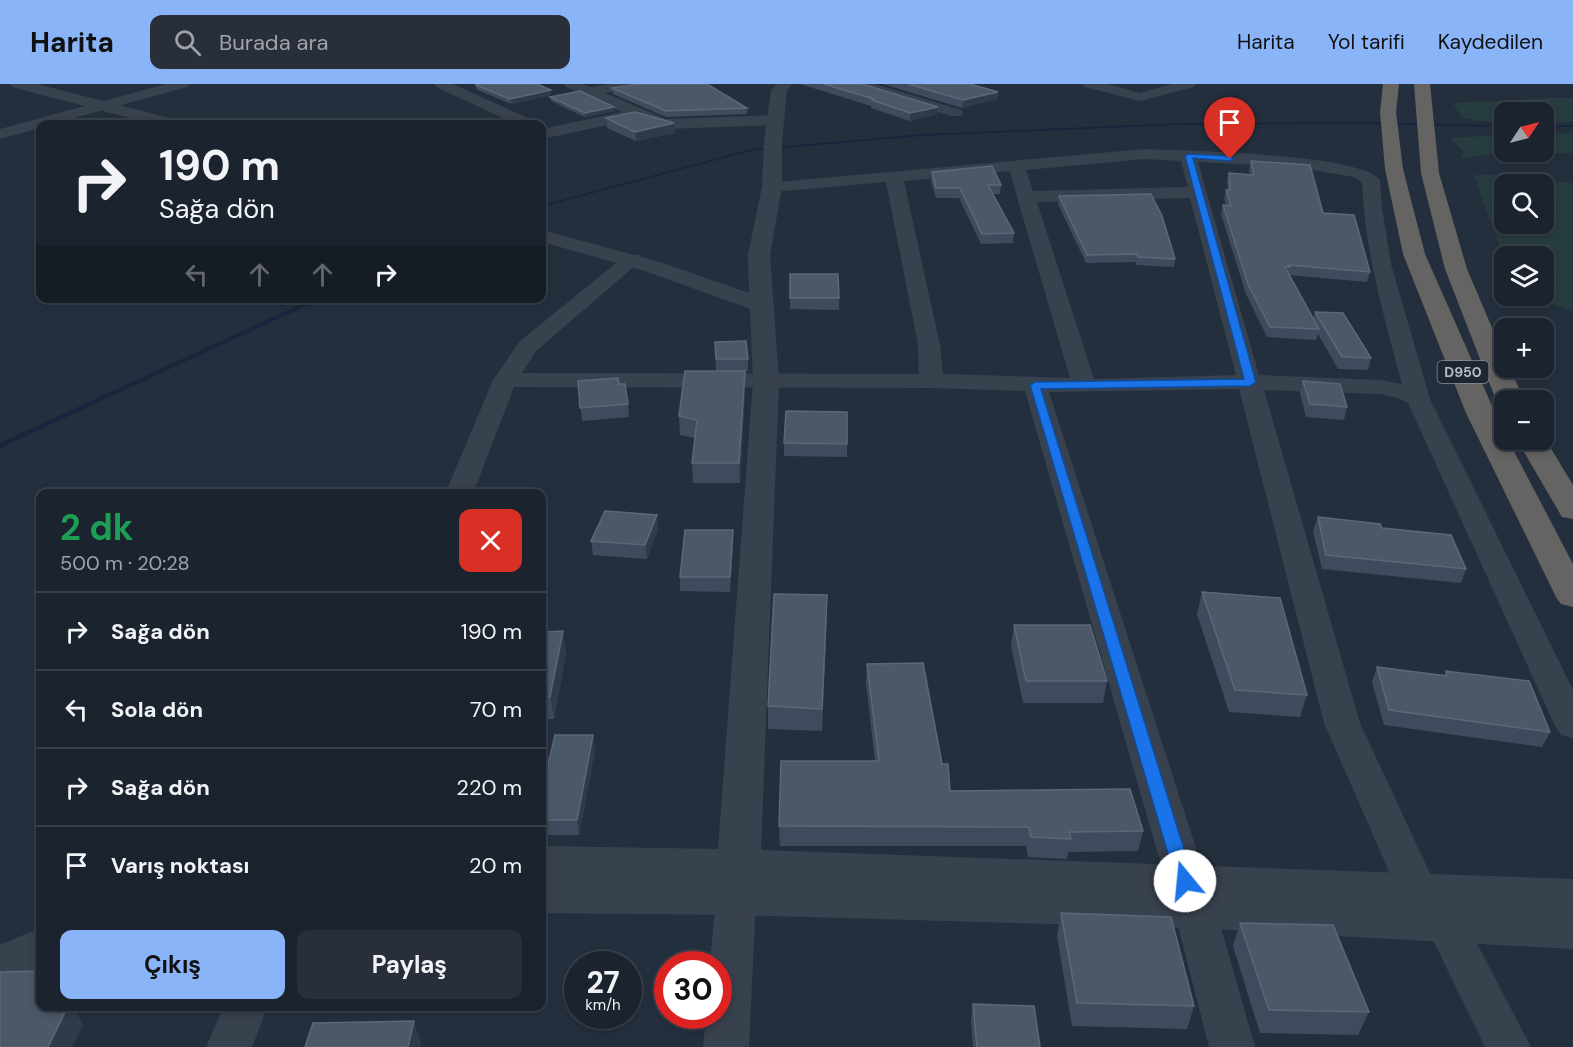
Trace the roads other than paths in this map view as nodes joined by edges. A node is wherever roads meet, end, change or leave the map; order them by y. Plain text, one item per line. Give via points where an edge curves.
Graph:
1 (18, 84) edge
2 (182, 84) edge
3 (475, 84) edge
4 (571, 84) edge
5 (634, 84) edge
6 (784, 84) edge
7 (860, 84) edge
8 (1090, 84) edge
9 (1189, 84) edge
10 (1391, 84) edge
11 (1422, 84) edge
12 (920, 86) edge
13 (447, 87) edge
14 (588, 92) junction
15 (891, 94) junction
16 (100, 105) junction
17 (956, 113) dead end
18 (637, 114) junction
19 (48, 120) edge
20 (156, 120) edge
21 (519, 120) edge
22 (776, 120) junction
23 (36, 124) edge
24 (546, 132) edge
25 (0, 134) edge
26 (1188, 156) junction
27 (1016, 164) junction
28 (894, 176) junction
29 (772, 187) junction
30 (1197, 192) junction
31 (1026, 197) junction
32 (546, 237) edge
33 (633, 259) junction
34 (744, 263) junction
35 (705, 282) junction
36 (760, 305) junction
37 (505, 380) junction
38 (766, 381) junction
39 (931, 381) junction
40 (1250, 382) junction
41 (1035, 385) junction
42 (1084, 386) junction
43 (1506, 390) edge
44 (1419, 399) junction
45 (1537, 450) edge
46 (461, 489) edge
47 (1573, 510) edge
48 (1573, 597) edge
49 (1573, 726) edge
50 (546, 863) edge
51 (738, 881) junction
52 (546, 895) edge
53 (1190, 895) junction
54 (1573, 897) edge
55 (1431, 908) junction
56 (1573, 930) edge
57 (36, 949) edge
58 (0, 967) edge
59 (244, 1011) edge
60 (229, 1047) edge
61 (726, 1047) edge
62 (1232, 1047) edge
63 (1508, 1047) edge

1 - 16 street
2 - 16 street
3 - 13 street
4 - 14 street
5 - 14 street
6 - 22 street via 779,91
7 - 15 street
8 - 9 street via 1140,97
10 - 48 highway, D950 via 1389,123 1394,170 1414,255 1480,413
11 - 43 highway, D950 via 1430,173 1456,269
12 - 15 street
13 - 21 street
14 - 18 street
15 - 17 street
16 - 19 street
16 - 20 street
18 - 22 street via 678,125
18 - 24 street
22 - 29 street
23 - 25 street
26 - 27 street via 1120,155
26 - 30 street
26 - 44 street via 1325,166 1359,173 1371,180 1371,212 1386,286
27 - 28 street
27 - 31 street
28 - 29 street
28 - 39 street via 929,345
29 - 34 street
30 - 31 street
30 - 40 street
31 - 42 street
32 - 33 street
33 - 35 street
33 - 37 street via 528,346
34 - 35 street
34 - 36 street
35 - 36 street
36 - 38 street
37 - 38 street
37 - 46 street
38 - 39 street
38 - 51 street
39 - 41 street
40 - 42 street
40 - 44 street via 1380,387
40 - 55 street via 1342,723
41 - 42 street
41 - 53 street
44 - 49 street
45 - 47 highway
50 - 51 street
51 - 52 street
51 - 53 street
51 - 61 street
53 - 55 street
53 - 62 street
54 - 55 street
55 - 56 street
55 - 63 street
57 - 58 street
59 - 60 street

